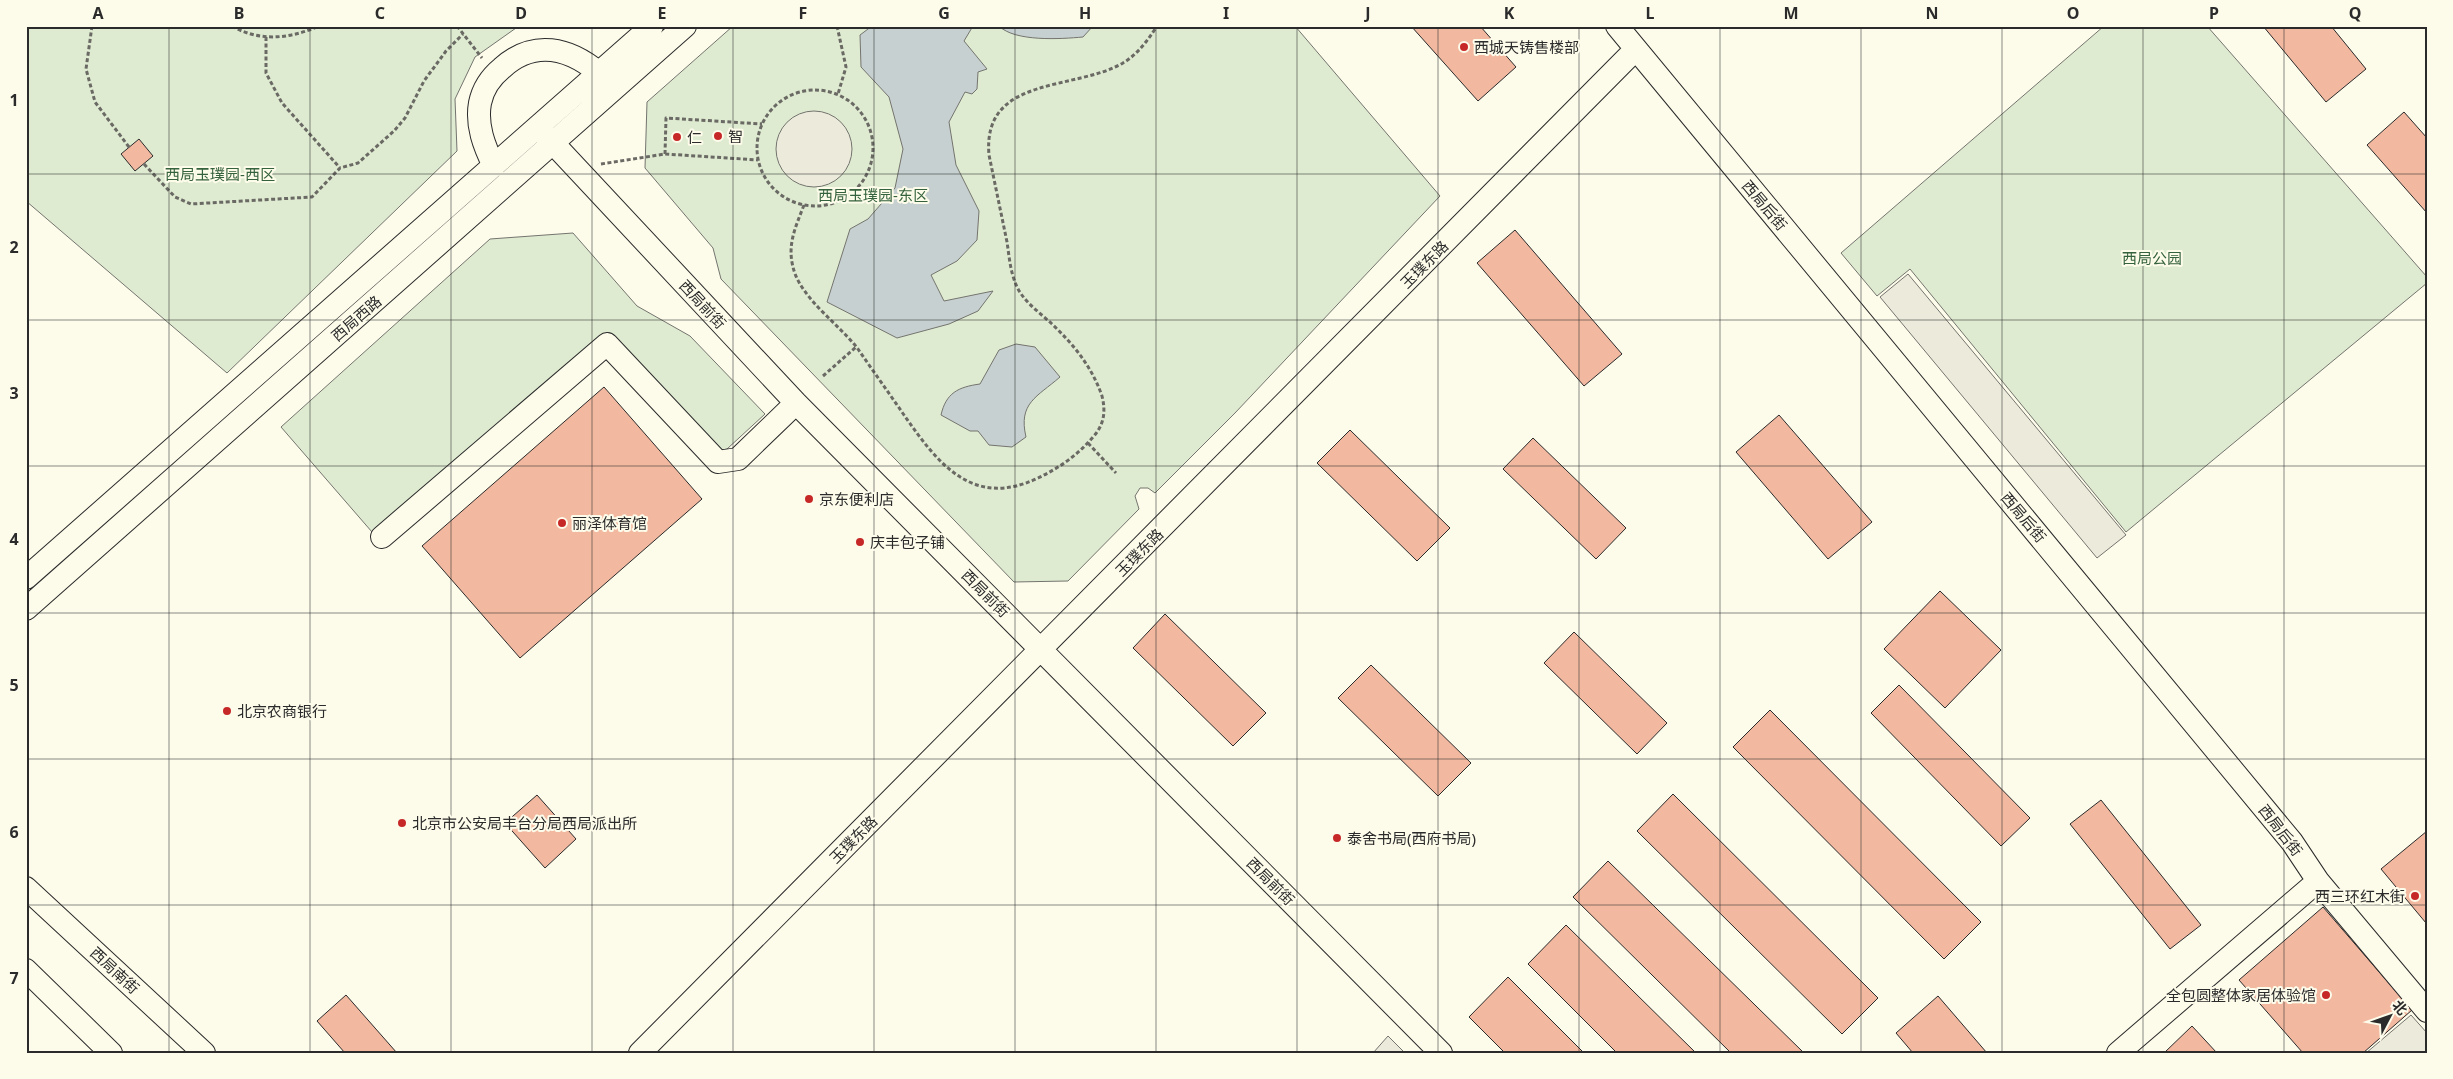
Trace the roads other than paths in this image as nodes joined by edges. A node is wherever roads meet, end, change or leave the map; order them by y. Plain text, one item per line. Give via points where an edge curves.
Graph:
1 (652, 26) edge
2 (685, 26) edge
3 (1617, 26) edge
4 (1636, 49) junction
5 (599, 73) junction
6 (538, 127) junction
7 (554, 144) junction
8 (494, 166) junction
9 (796, 403) junction
10 (382, 537) dead end
11 (26, 578) edge
12 (26, 610) edge
13 (1042, 650) junction
14 (2318, 881) junction
15 (26, 888) edge
16 (26, 970) edge
17 (2427, 1011) edge
18 (111, 1053) edge
19 (204, 1053) edge
20 (640, 1053) edge
21 (1442, 1053) edge
22 (2118, 1053) edge

1 - 5 street, 西局西路
2 - 7 street, 西局西路
3 - 4 street, 西局后街
4 - 13 street, 玉璞东路
4 - 14 street, 西局后街 via 2292,842
5 - 6 street, 西局西路
5 - 8 street via 572,54 538,50 509,62 495,74 485,88 480,104 482,137
6 - 7 street, 西局前街
6 - 8 street, 西局西路
7 - 9 street, 西局前街
7 - 12 street, 西局西路
8 - 11 street, 西局西路
9 - 10 street via 738,459 718,462 607,344
9 - 13 street, 西局前街
13 - 20 street, 玉璞东路
13 - 21 street, 西局前街
14 - 17 street, 西局后街
14 - 22 street
15 - 19 street, 西局南街
16 - 18 street

